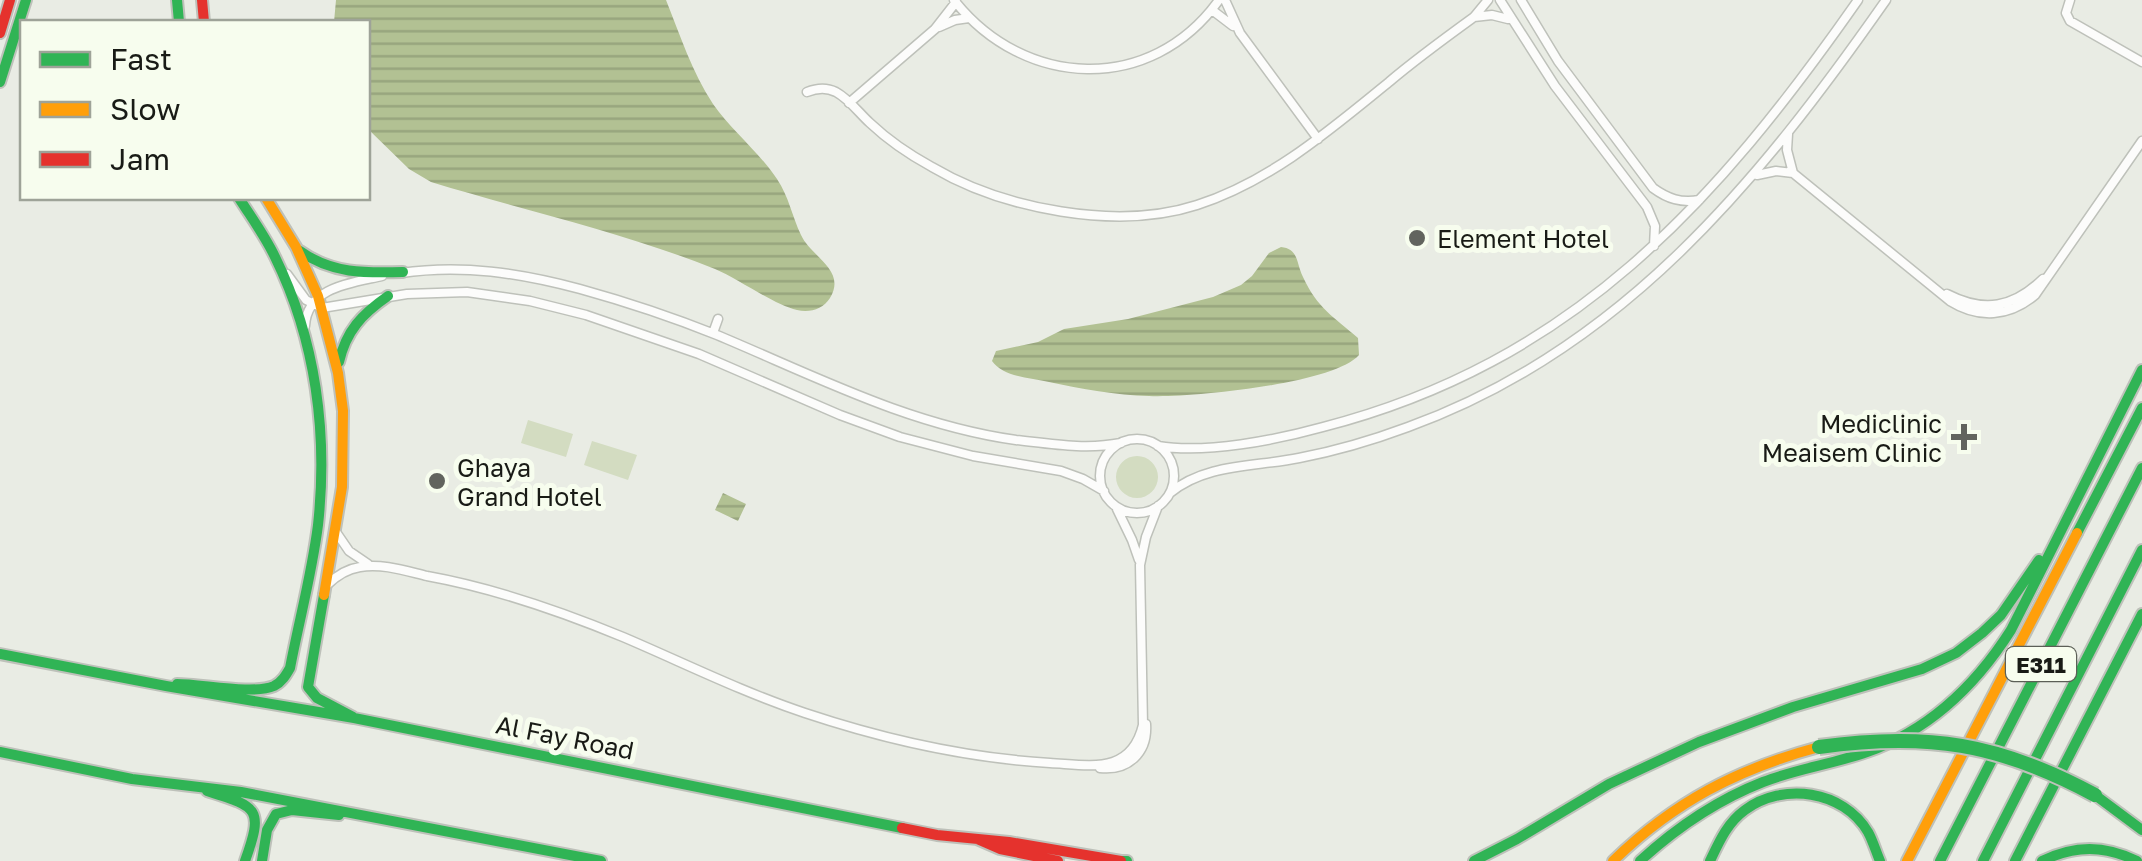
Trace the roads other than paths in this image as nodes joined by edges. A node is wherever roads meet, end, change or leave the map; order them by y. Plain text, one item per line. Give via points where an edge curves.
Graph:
1 (10, 0) edge
2 (26, 0) edge
3 (1222, 0) edge
4 (1488, 0) edge
5 (1500, 0) edge
6 (1521, 0) edge
7 (1858, 0) edge
8 (1886, 0) edge
9 (2070, 0) edge
10 (955, 1) edge
11 (1212, 10) junction
12 (1474, 17) junction
13 (969, 18) junction
14 (1510, 19) junction
15 (936, 29) junction
16 (0, 33) edge
17 (1240, 33) junction
18 (2142, 62) edge
19 (0, 82) edge
20 (807, 92) dead end
21 (849, 102) junction
22 (1788, 134) junction
23 (1318, 139) junction
24 (2142, 142) edge
25 (1793, 172) junction
26 (1753, 177) junction
27 (241, 200) edge
28 (267, 200) edge
29 (1700, 200) junction
30 (1654, 246) junction
31 (296, 248) junction
32 (276, 258) junction
33 (403, 272) junction
34 (388, 296) junction
35 (317, 302) junction
36 (718, 319) dead end
37 (713, 333) junction
38 (305, 335) junction
39 (700, 354) junction
40 (805, 356) dead end
41 (696, 366) dead end
42 (2142, 370) edge
43 (800, 371) junction
44 (338, 373) junction
45 (811, 402) junction
46 (2142, 408) edge
47 (807, 414) dead end
48 (1122, 443) junction
49 (1158, 446) junction
50 (2142, 468) edge
51 (1104, 491) junction
52 (1170, 493) junction
53 (1114, 505) junction
54 (1158, 506) junction
55 (2068, 519) junction
56 (334, 529) junction
57 (2142, 550) edge
58 (1140, 565) junction
59 (372, 566) junction
60 (322, 590) junction
61 (2142, 614) edge
62 (0, 654) edge
63 (166, 686) junction
64 (354, 718) junction
65 (0, 752) edge
66 (197, 786) junction
67 (352, 812) junction
68 (2142, 830) edge
69 (978, 840) junction
70 (245, 861) edge
71 (262, 861) edge
72 (601, 861) edge
73 (1058, 861) edge
74 (1123, 861) edge
75 (1474, 861) edge
76 (1613, 861) edge
77 (1640, 861) edge
78 (1710, 861) edge
79 (1880, 861) edge
80 (1907, 861) edge
81 (1940, 861) edge
82 (1983, 861) edge
83 (2014, 861) edge
84 (2042, 861) edge
85 (2137, 861) edge

1 - 16 main road
2 - 19 main road
3 - 11 street
3 - 17 street
4 - 12 street
5 - 14 street
6 - 29 street via 1558,62 1654,188 1670,198
7 - 29 street
8 - 22 street
9 - 18 street via 2070,21
10 - 13 street
10 - 15 street
11 - 13 street via 1157,53 1098,69 1029,58
11 - 17 street
12 - 14 street
12 - 23 street
13 - 15 street
14 - 30 street via 1647,206
15 - 21 street
17 - 23 street
20 - 21 street via 826,88
21 - 23 street via 893,142 967,185 1039,208 1096,215 1194,206 1259,178
22 - 25 street
22 - 26 street
24 - 25 street via 2044,283 2029,300 1995,314 1950,301
25 - 26 street
26 - 52 street via 1620,307 1510,381 1381,436 1298,459 1199,475
27 - 32 main road
28 - 31 main road
29 - 30 street
30 - 49 street via 1546,331 1417,398 1290,435
31 - 33 main road via 334,270
31 - 35 main road
32 - 35 street via 303,296
32 - 38 main road
33 - 35 street via 340,287
33 - 37 street via 520,275
34 - 35 street
34 - 39 street via 508,297
34 - 44 main road via 355,322
35 - 38 street via 306,317
35 - 44 main road
36 - 37 street
37 - 43 street
38 - 63 main road via 319,399 322,484 288,674 268,688
39 - 41 street
39 - 45 street
40 - 43 street
42 - 55 main road
43 - 48 street via 954,428 1068,446
44 - 56 main road via 344,466
45 - 47 street
45 - 51 street via 924,444 1061,471
46 - 80 main road
48 - 49 street
48 - 51 street via 1105,458
49 - 52 street via 1171,462
50 - 81 main road, E311
51 - 53 street
52 - 54 street
53 - 54 street via 1141,513
53 - 58 street
54 - 58 street
55 - 75 main road via 1998,618 1945,659 1681,750
55 - 77 main road via 2002,646 1940,714 1882,746 1742,791 1686,823
56 - 59 street via 349,552
56 - 60 main road
57 - 82 main road, E311
58 - 59 street via 1147,734 1139,754 1111,769 972,753 840,724 544,608
59 - 60 street via 348,570
60 - 64 main road via 308,687 317,701
61 - 83 main road
62 - 63 main road, Al Fay Road
63 - 64 main road, Al Fay Road
64 - 69 main road, Al Fay Road
65 - 66 main road
66 - 67 main road
66 - 70 main road via 253,811 256,830
67 - 71 main road via 279,812 270,822
67 - 72 main road
68 - 76 main road, bridge via 2095,795 2022,759 1952,741 1892,738 1775,758 1716,783 1662,817
69 - 73 main road
69 - 74 main road, Al Fay Road
78 - 79 main road via 1721,833 1743,810 1771,796 1802,792 1832,799 1856,816
84 - 85 main road via 2084,848

